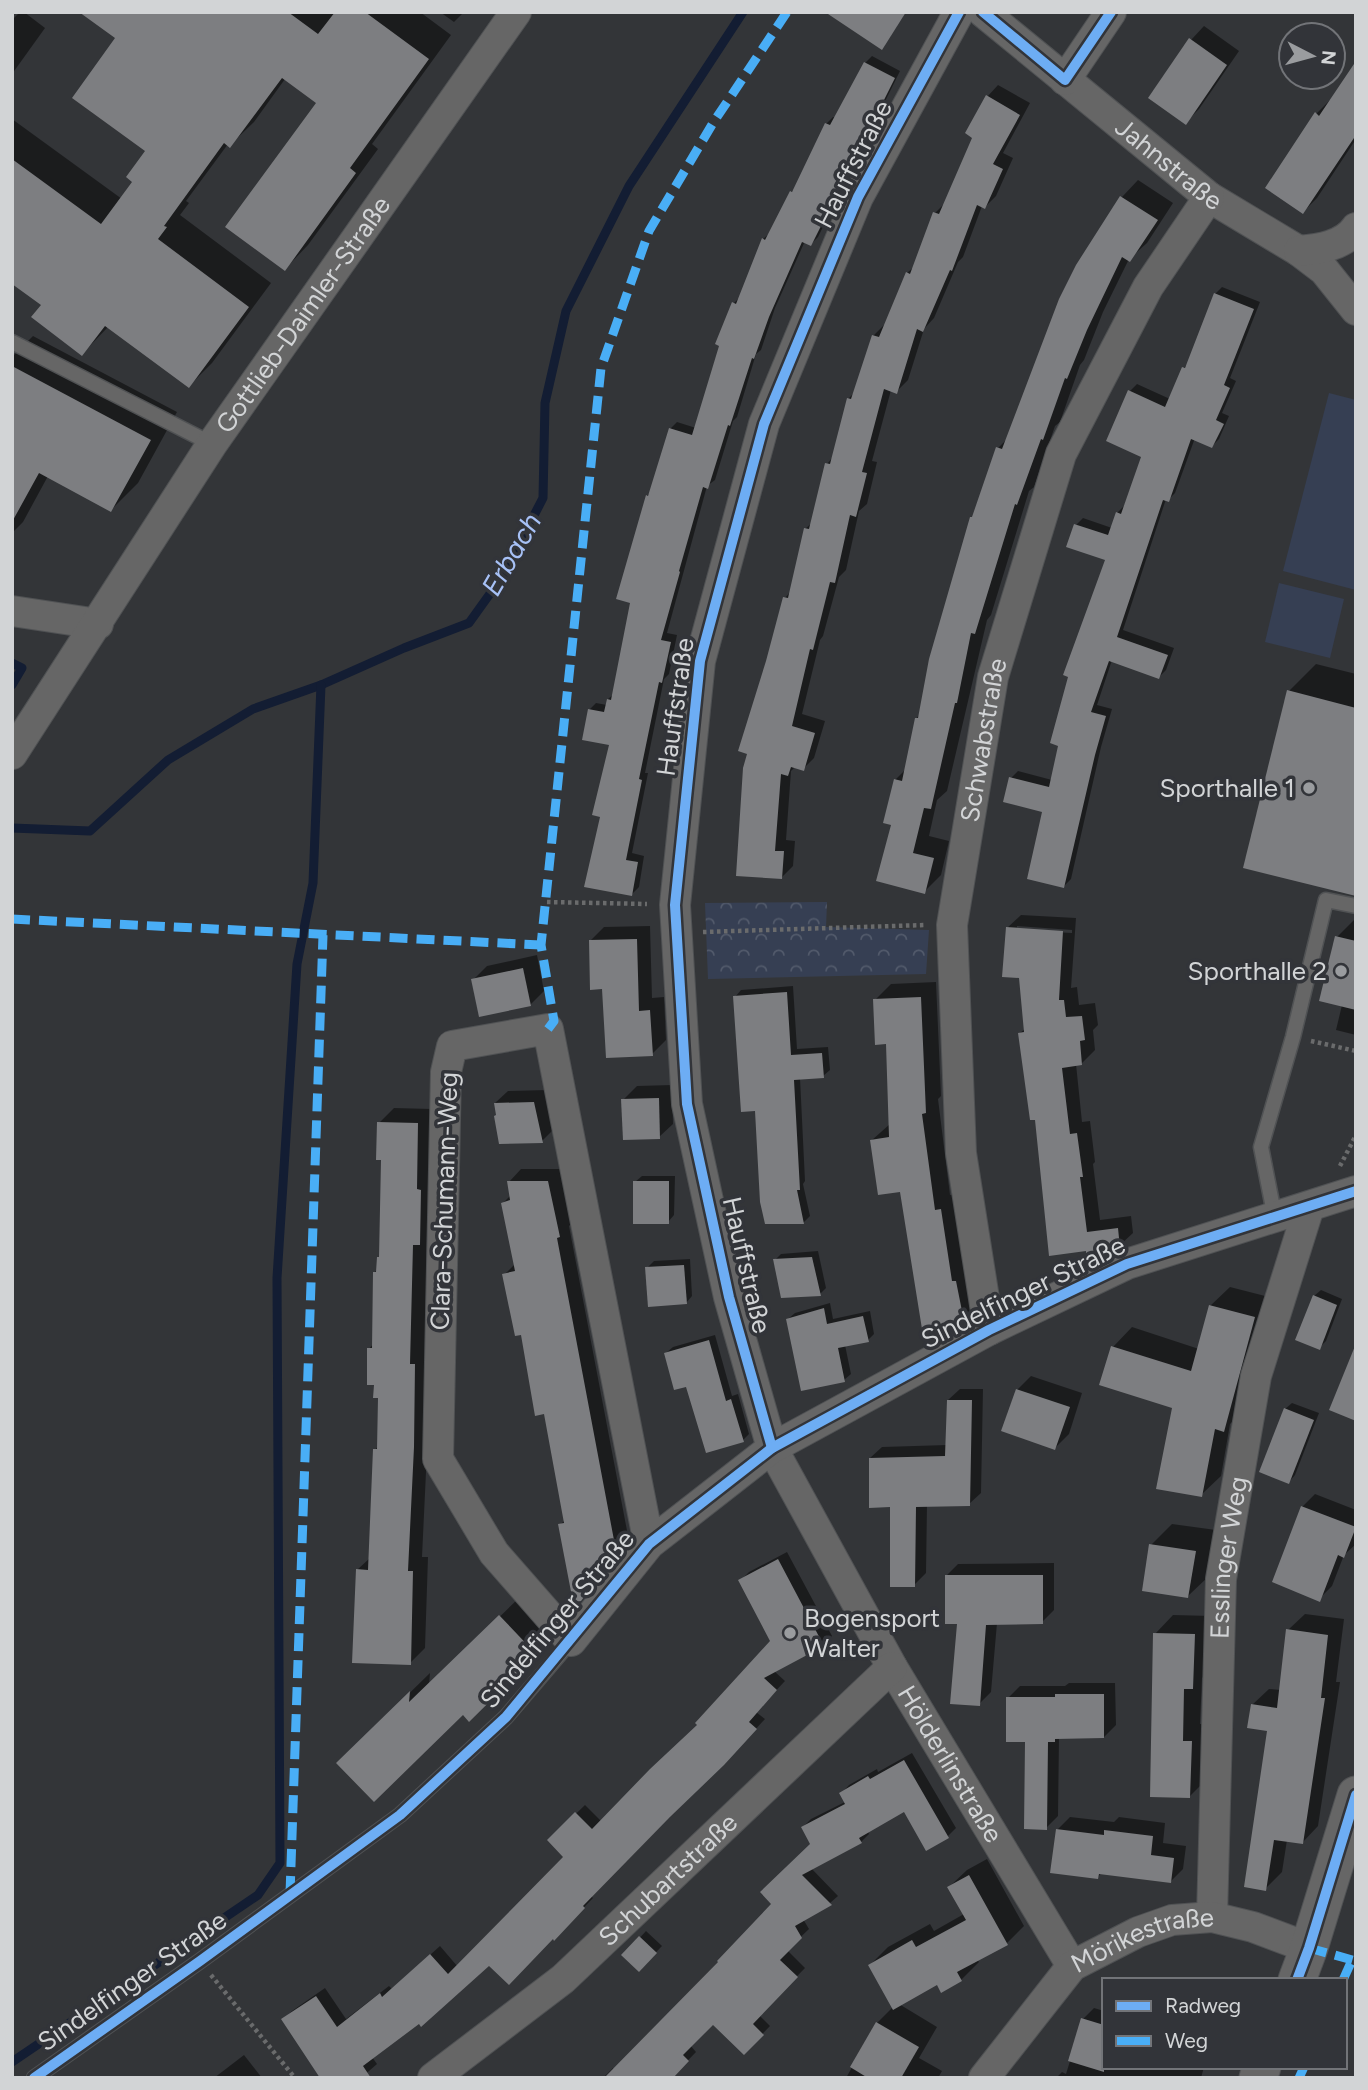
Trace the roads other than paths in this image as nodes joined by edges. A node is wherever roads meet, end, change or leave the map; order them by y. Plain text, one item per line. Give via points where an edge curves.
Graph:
1 (516, 12) edge
2 (959, 12) edge
3 (983, 12) edge
4 (1111, 12) edge
5 (1065, 80) junction
6 (1209, 197) junction
7 (1356, 228) edge
8 (1299, 251) junction
9 (1356, 310) edge
10 (12, 342) edge
11 (212, 444) junction
12 (12, 611) edge
13 (98, 624) junction
14 (12, 754) edge
15 (1356, 906) edge
16 (1356, 1192) edge
17 (1309, 1208) junction
18 (1275, 1218) junction
19 (989, 1330) junction
20 (772, 1448) junction
21 (649, 1544) junction
22 (570, 1641) junction
23 (892, 1667) junction
24 (1356, 1796) edge
25 (1212, 1916) junction
26 (1303, 1964) edge
27 (1072, 1966) junction
28 (34, 2078) edge
29 (433, 2078) edge
30 (984, 2078) edge

1 - 11 street, Gottlieb-Daimler-Straße
2 - 20 street, Hauffstraße via 858,197 764,424 700,661 676,905 687,1104 729,1297
3 - 5 street, Jahnstraße
4 - 5 street
5 - 6 street, Jahnstraße
6 - 8 street, Jahnstraße
6 - 19 street, Schwabstraße via 1148,287 1060,454 993,677 952,925 961,1153
7 - 8 street via 1326,248
8 - 9 street, Jahnstraße via 1324,270
10 - 11 lane
11 - 13 street, Gottlieb-Daimler-Straße
12 - 13 street
13 - 14 street, Gottlieb-Daimler-Straße
15 - 18 lane via 1326,900 1262,1147
16 - 17 street, Sindelfinger Straße
17 - 18 street, Sindelfinger Straße
17 - 25 street, Esslinger Weg via 1256,1376 1221,1579
18 - 19 street, Sindelfinger Straße via 1127,1264
19 - 20 street, Sindelfinger Straße
20 - 21 street, Sindelfinger Straße
20 - 23 street, Hölderlinstraße
21 - 22 street, Sindelfinger Straße
21 - 22 street, Clara-Schumann-Weg via 548,1029 452,1046 446,1072 438,1460 494,1553
22 - 28 lane, Sindelfinger Straße via 506,1717 400,1815
23 - 27 street, Hölderlinstraße
23 - 29 street, Schubartstraße via 563,1979
24 - 26 street
25 - 26 street, Mörikestraße via 1253,1927
25 - 27 street, Mörikestraße via 1172,1920 1138,1932
27 - 30 street, Mörikestraße

